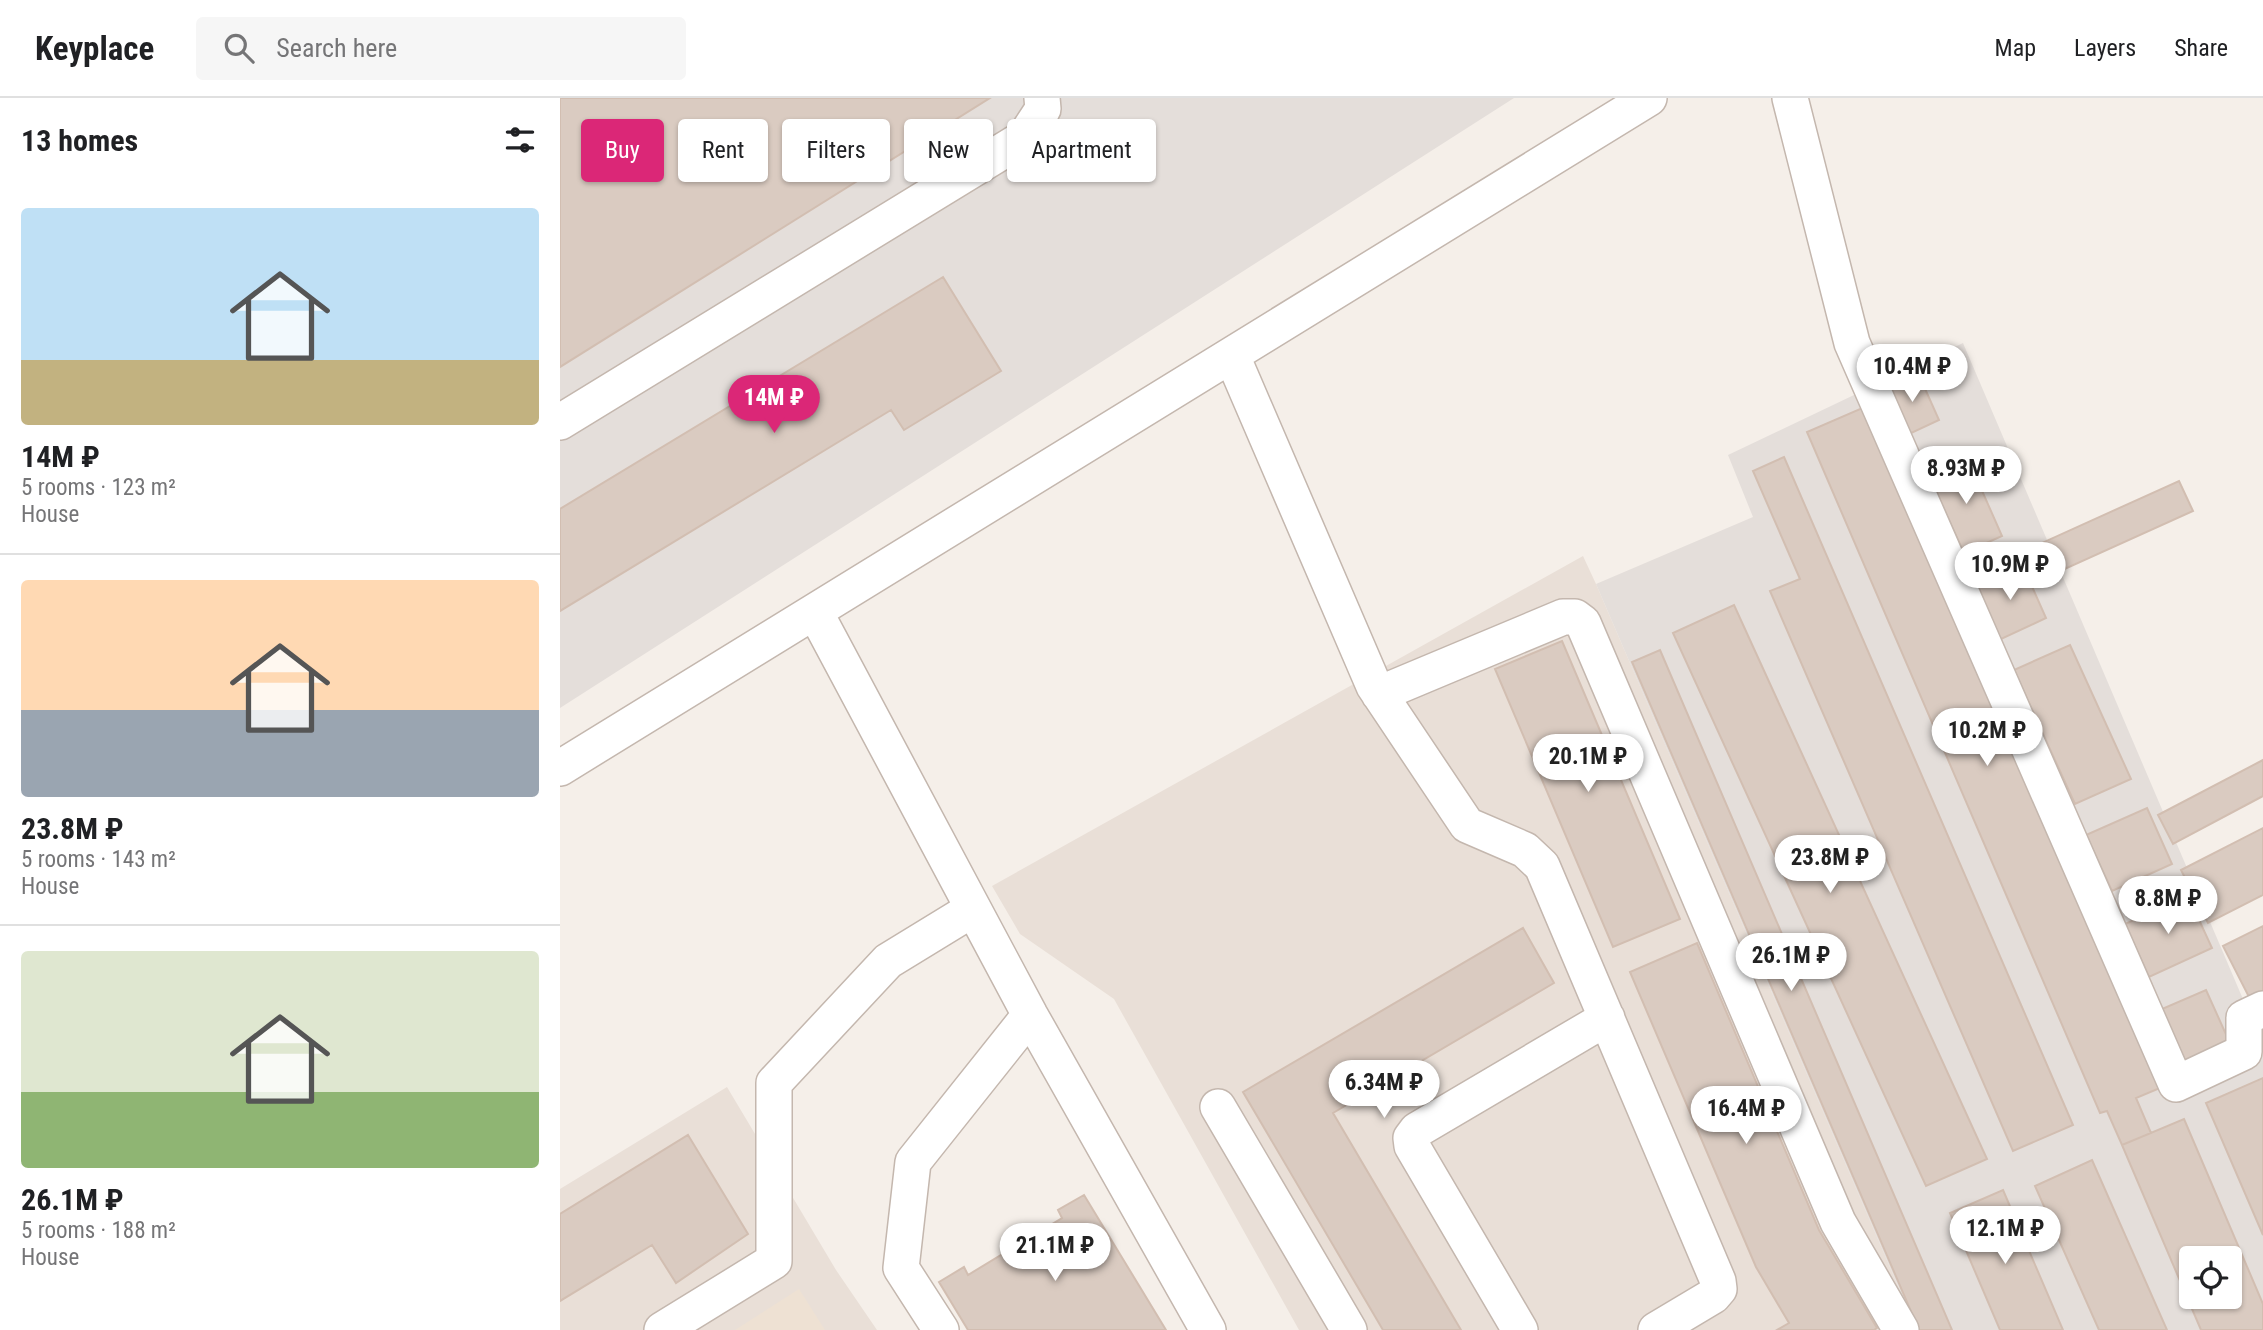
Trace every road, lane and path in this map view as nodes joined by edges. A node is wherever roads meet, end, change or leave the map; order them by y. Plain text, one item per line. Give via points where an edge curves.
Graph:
1 (1042, 98) edge
2 (1649, 98) edge
3 (1790, 98) edge
4 (1232, 356) junction
5 (560, 422) edge
6 (815, 612) junction
7 (1379, 694) junction
8 (560, 768) edge
9 (973, 909) junction
10 (2263, 1009) edge
11 (1030, 1015) junction
12 (1607, 1018) junction
13 (1218, 1107) dead end
14 (662, 1330) edge
15 (941, 1330) edge
16 (1208, 1330) edge
17 (1349, 1330) edge
18 (1520, 1330) edge
19 (1656, 1330) edge
20 (1901, 1330) edge

1 - 5 street via 1043,109 1024,138
2 - 4 street
3 - 10 street via 1852,343 2176,1084 2244,1052 2244,1018
4 - 6 street
4 - 7 street
6 - 8 street
6 - 9 street
7 - 12 street via 1467,825 1525,850 1542,866
7 - 20 street via 1563,617 1583,623 1838,1222
9 - 11 street
9 - 14 street via 888,961 774,1083 774,1261
11 - 15 street via 912,1162 901,1268
11 - 16 street
12 - 18 street via 1417,1130 1411,1138
12 - 19 street via 1718,1281 1713,1296
13 - 17 street

